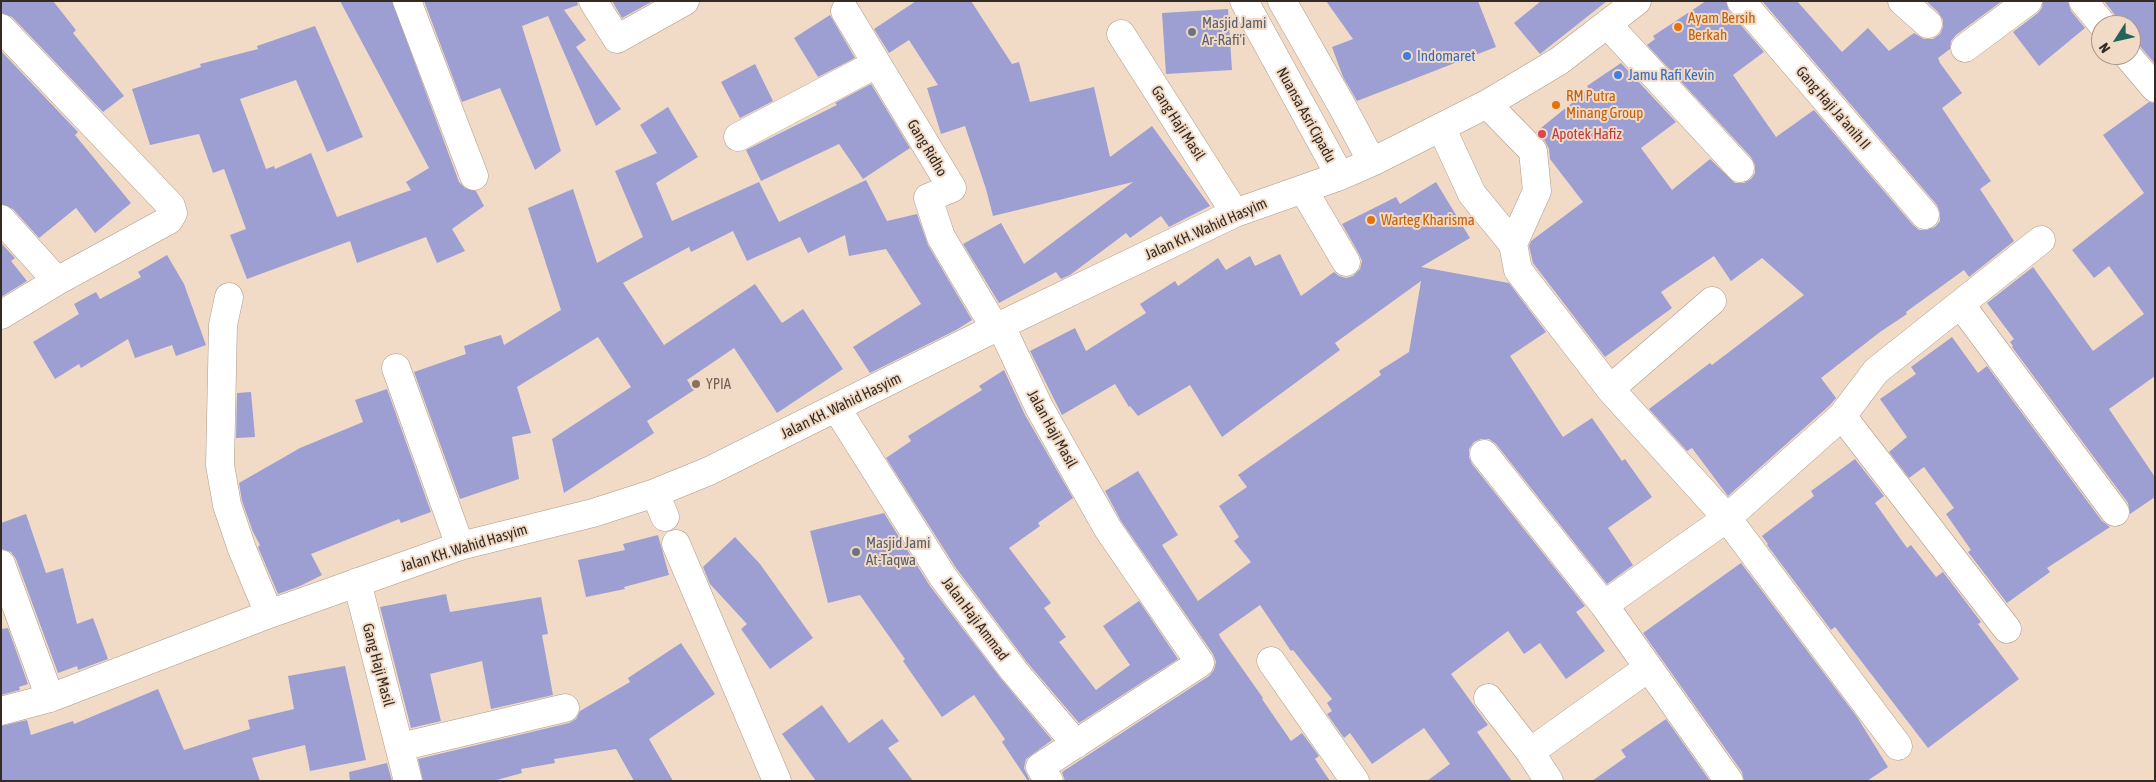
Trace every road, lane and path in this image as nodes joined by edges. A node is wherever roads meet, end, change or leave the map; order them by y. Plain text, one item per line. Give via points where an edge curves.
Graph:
1 (407, 1) edge
2 (592, 1) edge
3 (686, 1) edge
4 (1244, 1) edge
5 (1282, 1) edge
6 (1637, 1) edge
7 (1741, 1) edge
8 (1902, 1) edge
9 (2028, 1) edge
10 (2083, 1) edge
11 (845, 11) dead end
12 (2094, 15) edge
13 (1607, 24) junction
14 (1928, 24) dead end
15 (1, 28) edge
16 (1121, 34) dead end
17 (1965, 48) dead end
18 (876, 64) junction
19 (2136, 65) edge
20 (2155, 88) edge
21 (1488, 104) junction
22 (1441, 127) junction
23 (738, 137) dead end
24 (1372, 162) junction
25 (1740, 168) dead end
26 (474, 176) dead end
27 (1340, 176) junction
28 (1303, 189) junction
29 (1235, 213) junction
30 (1925, 215) dead end
31 (1, 219) edge
32 (2041, 240) dead end
33 (1512, 244) junction
34 (1346, 262) dead end
35 (57, 281) junction
36 (229, 297) dead end
37 (1712, 300) dead end
38 (1961, 305) junction
39 (1, 315) edge
40 (998, 327) junction
41 (396, 368) dead end
42 (1610, 389) junction
43 (837, 409) junction
44 (1842, 416) junction
45 (1484, 454) dead end
46 (2115, 512) dead end
47 (1727, 518) junction
48 (676, 544) dead end
49 (460, 546) junction
50 (1, 564) edge
51 (357, 582) junction
52 (1604, 605) junction
53 (269, 614) junction
54 (2007, 628) dead end
55 (1271, 661) dead end
56 (1648, 668) junction
57 (50, 698) junction
58 (1488, 698) dead end
59 (565, 708) dead end
60 (1, 710) edge
61 (1076, 744) junction
62 (1898, 746) dead end
63 (400, 747) junction
64 (1530, 752) junction
65 (408, 781) edge
66 (777, 781) edge
67 (1048, 781) edge
68 (1355, 781) edge
69 (1549, 781) edge
70 (1729, 781) edge

1 - 26 street
2 - 3 street via 617,39
4 - 27 street, Nuansa Asri Cipadu
5 - 24 street
6 - 13 street, Jalan KH. Wahid Hasyim
7 - 30 street, Gang Haji Ja'anih II
8 - 14 street
9 - 17 street
10 - 12 street
11 - 18 street, Gang Ridho
13 - 21 street, Jalan KH. Wahid Hasyim via 1558,61
13 - 25 street
15 - 35 street via 170,206 173,213 169,220
16 - 29 street, Gang Haji Masil
18 - 23 street
18 - 40 street, Gang Ridho via 952,188 928,198 941,237
19 - 20 street
21 - 22 street, Jalan KH. Wahid Hasyim
21 - 33 street via 1533,151 1537,191
22 - 24 street, Jalan KH. Wahid Hasyim
22 - 33 street via 1472,194
24 - 27 street, Jalan KH. Wahid Hasyim
27 - 28 street, Jalan KH. Wahid Hasyim
28 - 29 street, Jalan KH. Wahid Hasyim
28 - 34 street
29 - 40 street, Jalan KH. Wahid Hasyim
31 - 35 street
32 - 38 street
33 - 42 street via 1518,270
35 - 39 street
36 - 53 street via 223,325 220,465 227,506
37 - 42 street
38 - 44 street via 1876,371
38 - 46 street
40 - 43 street, Jalan KH. Wahid Hasyim
40 - 61 street, Jalan Haji Masil via 1038,407 1108,529 1200,663
41 - 49 street
42 - 47 street
43 - 49 street, Jalan KH. Wahid Hasyim via 709,471 660,505 593,512
43 - 61 street, Jalan Haji Ammad via 943,577 1014,671
44 - 47 street
44 - 54 street
45 - 52 street
47 - 52 street
47 - 62 street
48 - 66 street
49 - 51 street, Jalan KH. Wahid Hasyim
50 - 57 street
51 - 53 street, Jalan KH. Wahid Hasyim
51 - 63 street, Gang Haji Masil
52 - 56 street
53 - 57 street, Jalan KH. Wahid Hasyim
55 - 68 street
56 - 64 street
56 - 70 street
57 - 60 street, Jalan KH. Wahid Hasyim
58 - 64 street
59 - 63 street
61 - 67 street via 1040,767
63 - 65 street, Gang Haji Masil
64 - 69 street

